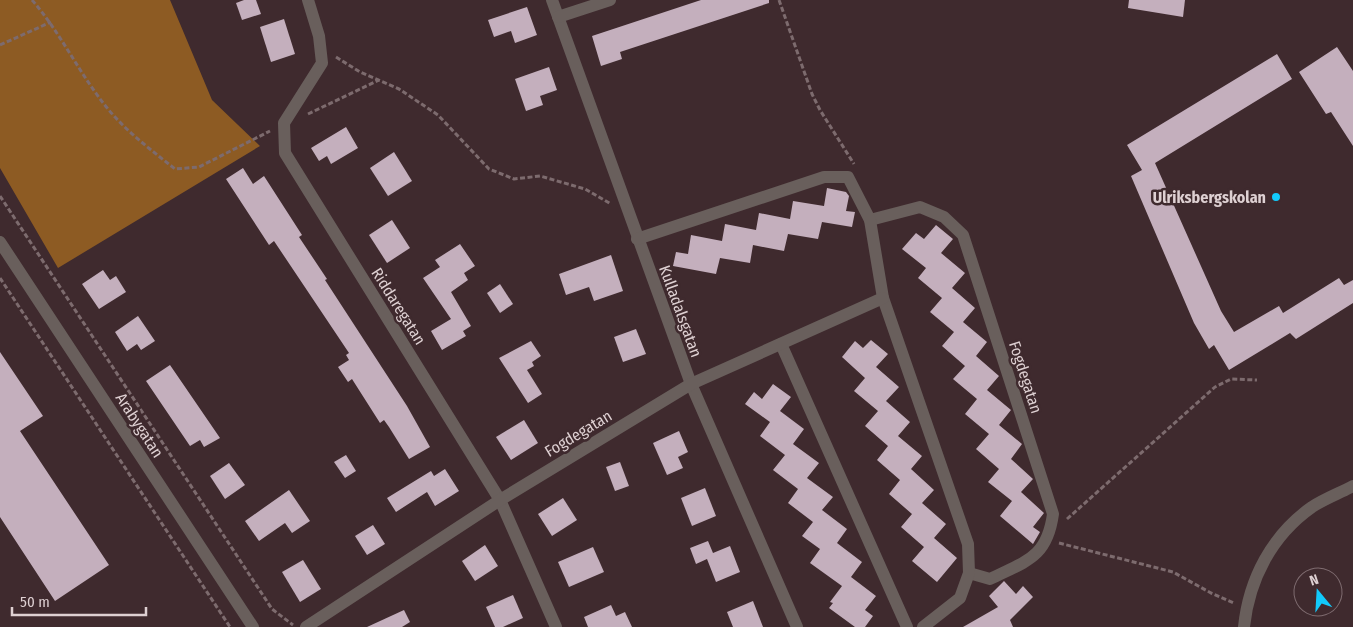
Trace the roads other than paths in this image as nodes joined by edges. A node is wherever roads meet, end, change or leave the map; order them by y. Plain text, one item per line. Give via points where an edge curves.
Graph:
1 (308, 0) edge
2 (552, 0) edge
3 (610, 0) edge
4 (558, 17) junction
5 (870, 220) junction
6 (637, 239) junction
7 (0, 242) edge
8 (883, 298) junction
9 (781, 344) junction
10 (691, 384) junction
11 (1353, 486) edge
12 (500, 500) junction
13 (969, 573) junction
14 (253, 627) edge
15 (306, 627) edge
16 (556, 627) edge
17 (797, 627) edge
18 (907, 627) edge
19 (923, 627) edge
20 (1243, 627) edge

1 - 12 street, Riddaregatan via 319,36 322,62 284,124 285,153
2 - 4 street, Kulladalsgatan
3 - 4 street
4 - 6 street, Kulladalsgatan
5 - 6 street via 848,178 824,177
5 - 8 street
5 - 13 street, Fogdegatan via 920,208 944,217 963,235 1054,514 1047,539 1035,556 990,579
6 - 10 street, Kulladalsgatan
7 - 14 street, Arabygatan
8 - 9 street, Fogdegatan
8 - 13 street via 956,504 968,544
9 - 10 street, Fogdegatan
9 - 18 street
10 - 12 street, Fogdegatan
10 - 17 street, Kulladalsgatan
11 - 20 street via 1313,506 1278,539 1257,573
12 - 15 street, Fogdegatan
12 - 16 street, Riddaregatan
13 - 19 street via 960,598

